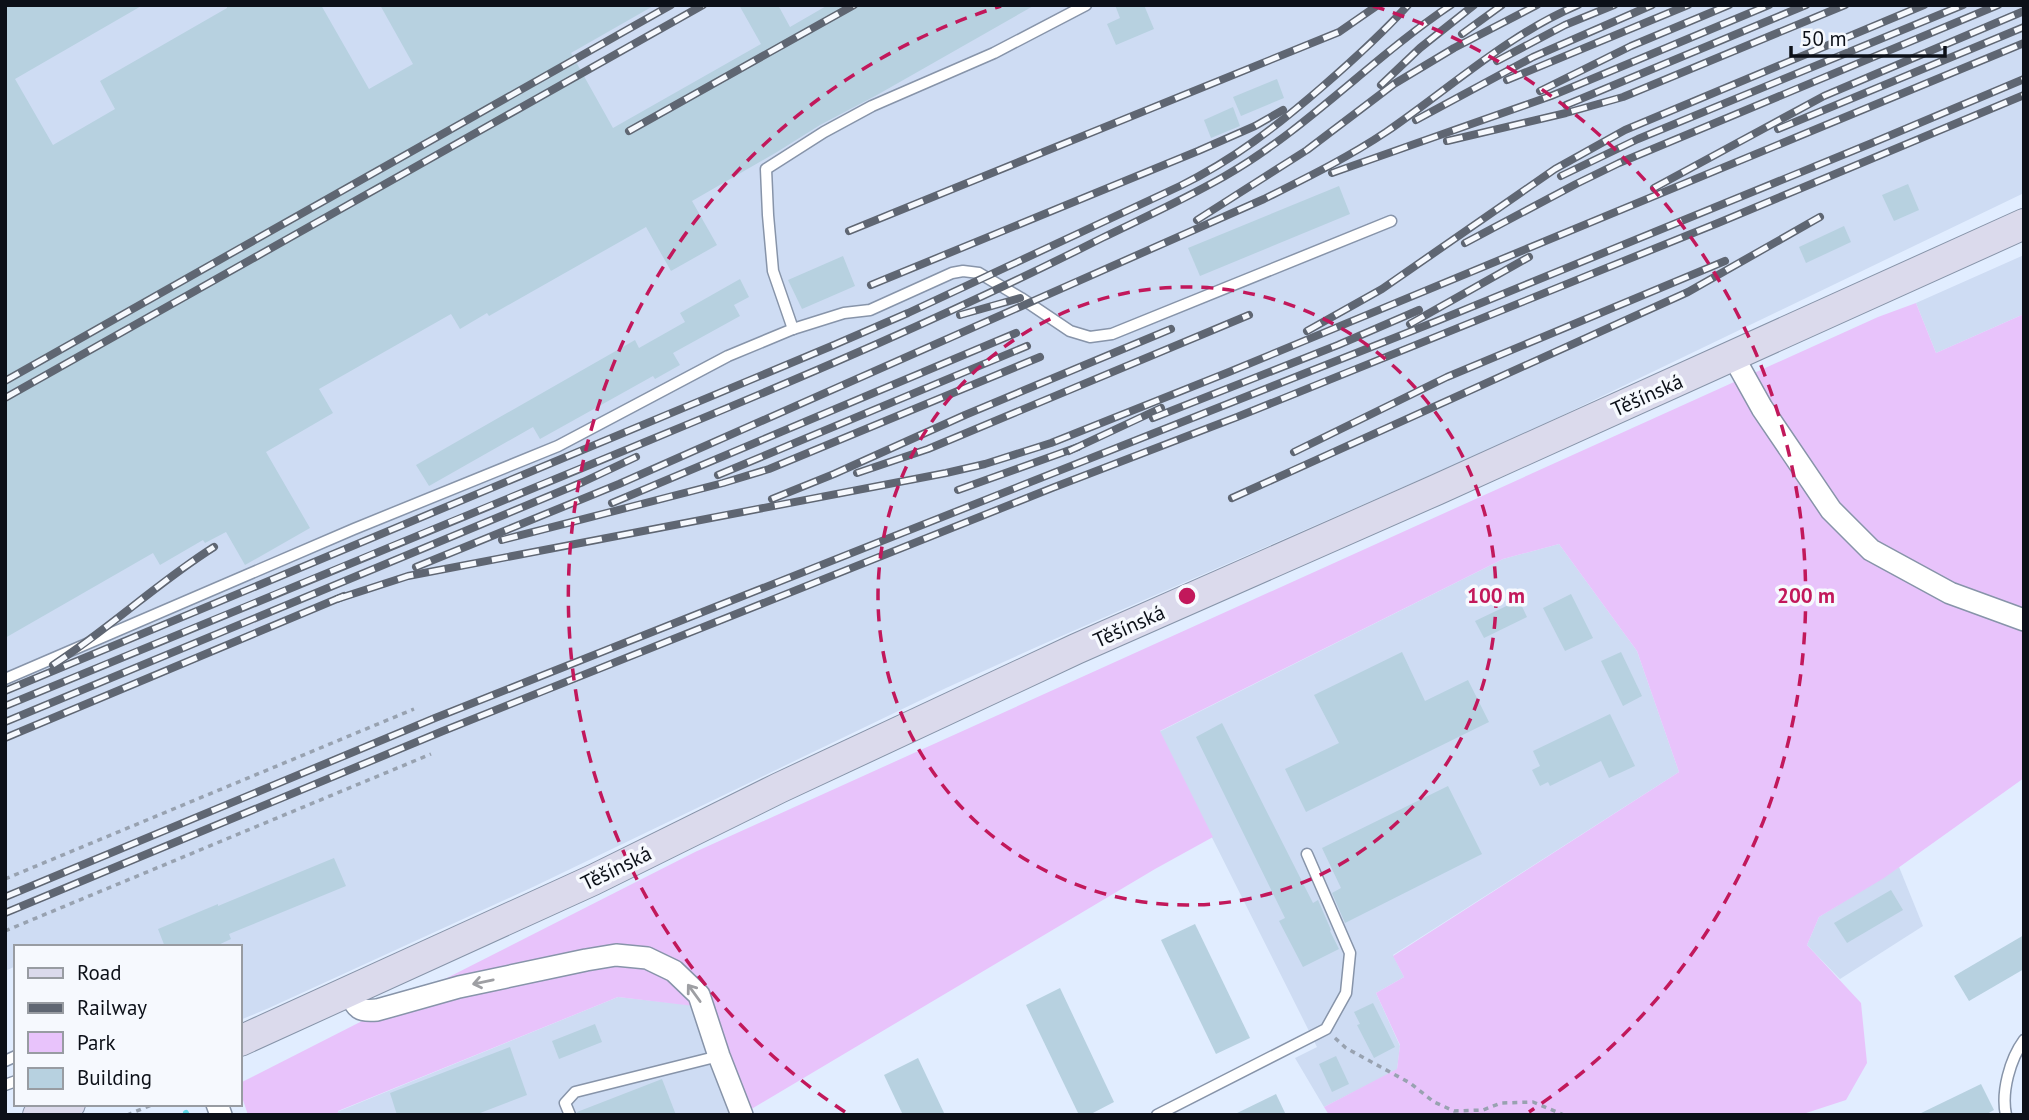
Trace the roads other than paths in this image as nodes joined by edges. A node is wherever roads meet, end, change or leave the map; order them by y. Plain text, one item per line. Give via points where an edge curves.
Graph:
1 (1086, 5) edge
2 (1391, 221) dead end
3 (2024, 224) edge
4 (793, 329) junction
5 (1733, 356) junction
6 (2024, 620) edge
7 (5, 679) edge
8 (1307, 854) dead end
9 (349, 992) junction
10 (242, 1040) edge
11 (2024, 1040) edge
12 (719, 1056) junction
13 (64, 1106) edge
14 (38, 1115) edge
15 (570, 1115) edge
16 (742, 1115) edge
17 (1157, 1115) edge
18 (2006, 1115) edge

1 - 4 lane via 994,53 872,106 766,169 773,271
2 - 4 lane via 1101,336 1070,331 972,271 952,273 870,310
3 - 5 main road, Těšínská
4 - 7 lane via 728,356 558,446
5 - 6 street via 1831,510 1871,550 1950,593
5 - 9 main road, Těšínská via 1076,649
8 - 17 lane via 1350,953 1346,993 1326,1029
9 - 10 main road, Těšínská
12 -> 9 street via 699,995 674,971 648,958 586,960 377,1010 357,1007
11 - 18 lane via 2006,1087
12 - 15 lane via 575,1092 565,1103
12 - 16 street
13 - 14 main road

